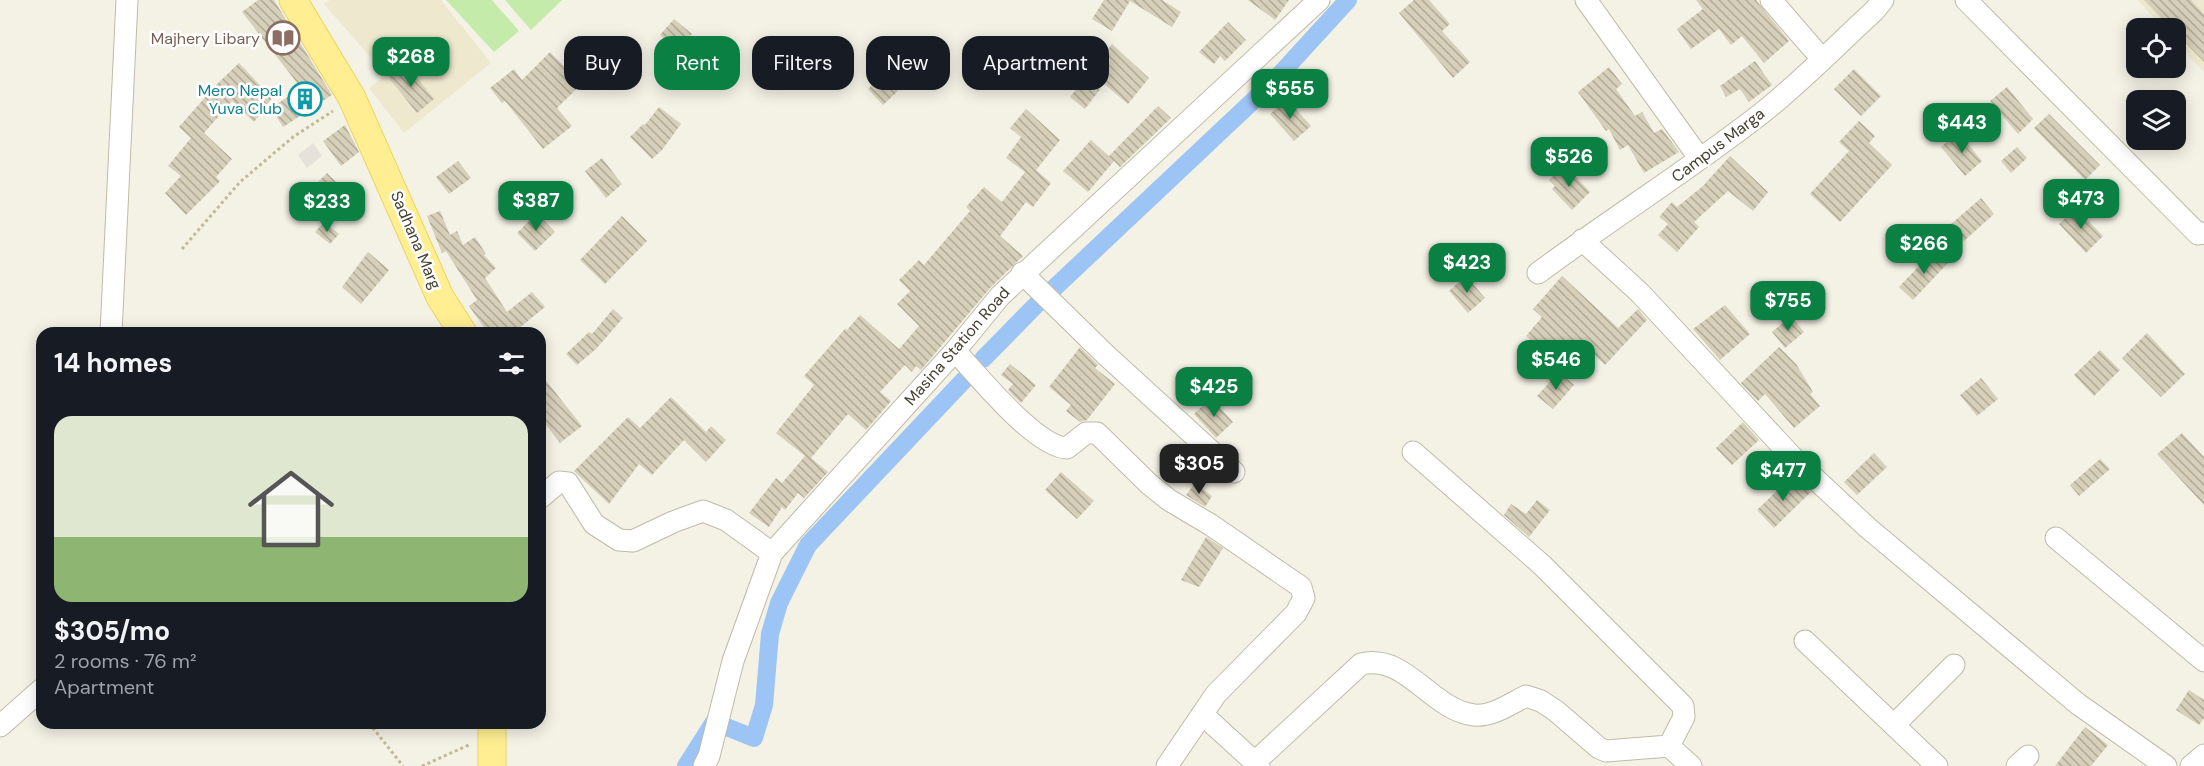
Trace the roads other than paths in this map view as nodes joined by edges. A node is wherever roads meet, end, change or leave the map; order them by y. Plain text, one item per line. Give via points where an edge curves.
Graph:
1 (127, 0) edge
2 (1319, 0) edge
3 (1586, 0) edge
4 (1771, 0) edge
5 (1883, 0) edge
6 (1966, 0) edge
7 (298, 10) edge
8 (1822, 59) junction
9 (1700, 159) junction
10 (2204, 233) edge
11 (1582, 240) junction
12 (1022, 273) junction
13 (1538, 273) dead end
14 (111, 327) edge
15 (459, 327) edge
16 (955, 351) junction
17 (1413, 452) dead end
18 (1234, 472) dead end
19 (546, 493) edge
20 (2056, 538) dead end
21 (772, 553) junction
22 (1805, 641) dead end
23 (2204, 660) edge
24 (1954, 665) dead end
25 (36, 694) edge
26 (1202, 714) junction
27 (1894, 725) junction
28 (0, 726) edge
29 (492, 729) edge
30 (1669, 746) junction
31 (2204, 755) edge
32 (1257, 764) edge
33 (492, 766) edge
34 (704, 766) edge
35 (1167, 766) edge
36 (1691, 766) edge
37 (1936, 766) edge
38 (2166, 766) edge
39 (2191, 766) edge

1 - 14 street
2 - 12 street, Masina Station Road
3 - 9 street
4 - 8 street
5 - 8 street, Campus Marga
6 - 10 street via 2198,234
7 - 15 main road, Sadhana Marg via 352,98 440,297
8 - 9 street, Campus Marga
9 - 11 street, Campus Marga
11 - 13 street, Campus Marga
11 - 38 street via 1640,292 1797,462 1868,528 2078,704
12 - 16 street, Masina Station Road
12 - 18 street via 1106,356
16 - 21 street, Masina Station Road
16 - 26 street via 1035,433 1067,448 1086,433 1096,433 1169,500 1301,587 1304,598 1296,613 1216,694
17 - 30 street via 1542,566 1678,700 1684,717
19 - 21 street via 559,482 568,483 594,524 619,540 633,541 703,512 726,520
20 - 23 street
21 - 34 street, Masina Station Road via 733,661
22 - 27 street
24 - 27 street
25 - 28 street
26 - 32 street
26 - 35 street
27 - 37 street
29 - 33 main road
30 - 32 street via 1606,751 1556,711 1526,696 1499,710 1474,715 1449,706 1387,663 1373,661 1361,664
30 - 36 street
31 - 39 street

